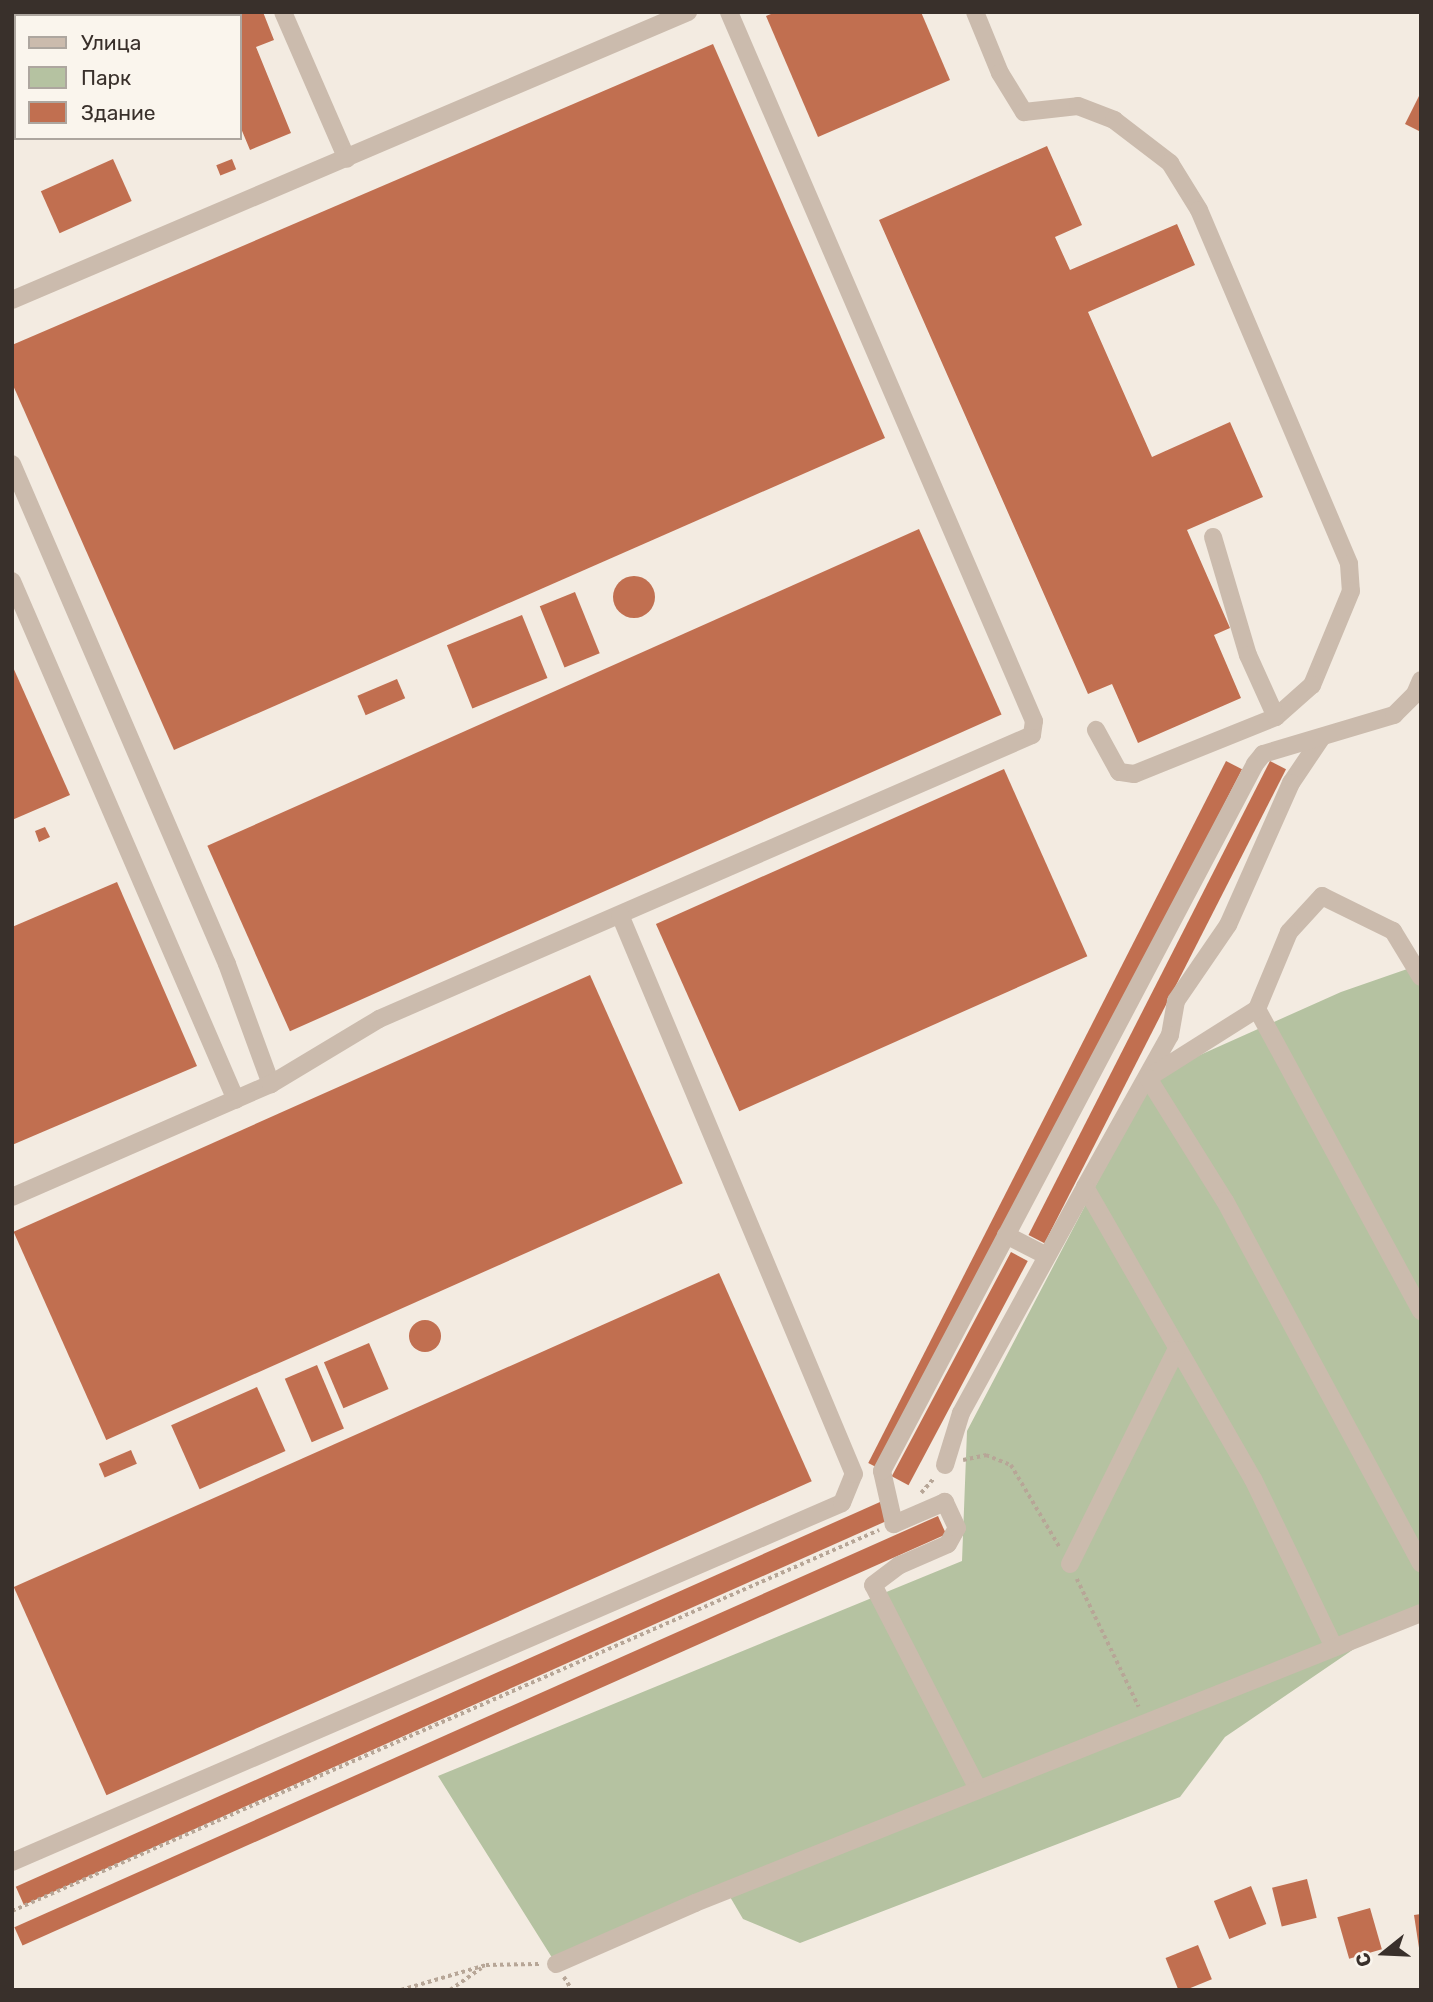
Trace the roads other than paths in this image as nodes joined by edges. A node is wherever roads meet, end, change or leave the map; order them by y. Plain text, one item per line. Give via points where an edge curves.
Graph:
1 (283, 12) edge
2 (688, 12) edge
3 (729, 12) edge
4 (975, 12) edge
5 (347, 159) junction
6 (12, 300) edge
7 (12, 464) edge
8 (1213, 537) dead end
9 (12, 581) edge
10 (1421, 680) edge
11 (1276, 717) junction
12 (1096, 730) dead end
13 (1322, 737) junction
14 (620, 915) junction
15 (1421, 977) edge
16 (1257, 1009) junction
17 (1148, 1078) junction
18 (271, 1084) junction
19 (236, 1100) junction
20 (1085, 1188) junction
21 (12, 1196) edge
22 (1006, 1235) junction
23 (1046, 1256) junction
24 (1421, 1311) edge
25 (1176, 1350) junction
26 (945, 1465) road end
27 (1421, 1563) edge
28 (1070, 1564) road end
29 (1421, 1613) edge
30 (1334, 1647) junction
31 (978, 1789) junction
32 (12, 1862) edge
33 (556, 1964) road end

1 - 5 lane
2 - 5 lane
3 - 14 lane via 1034,721 1032,735
4 - 11 lane via 1000,73 1024,112 1078,106 1114,120 1170,163 1199,210 1221,261 1349,564 1351,591 1312,685
5 - 6 lane
7 - 18 lane via 227,964
8 - 11 lane via 1248,655
9 - 19 lane
10 - 13 lane via 1415,694 1394,715
11 - 12 lane via 1134,774 1119,772
13 - 17 lane via 1291,783 1228,925 1176,1001 1170,1035
13 - 22 lane via 1263,754 1255,764
14 - 18 lane via 379,1019
14 - 32 lane via 854,1474 842,1503
15 - 16 lane via 1393,931 1322,897 1289,932
16 - 17 lane
16 - 24 lane
17 - 20 lane
17 - 27 lane via 1225,1201
18 - 19 lane
19 - 21 lane
20 - 23 lane
20 - 25 lane
22 - 23 lane
22 - 31 lane via 881,1471 894,1524 945,1502 957,1528 948,1544 900,1565 873,1586
23 - 26 lane via 961,1413
25 - 28 lane
25 - 30 lane via 1253,1479
29 - 30 lane
30 - 31 lane
31 - 33 lane

